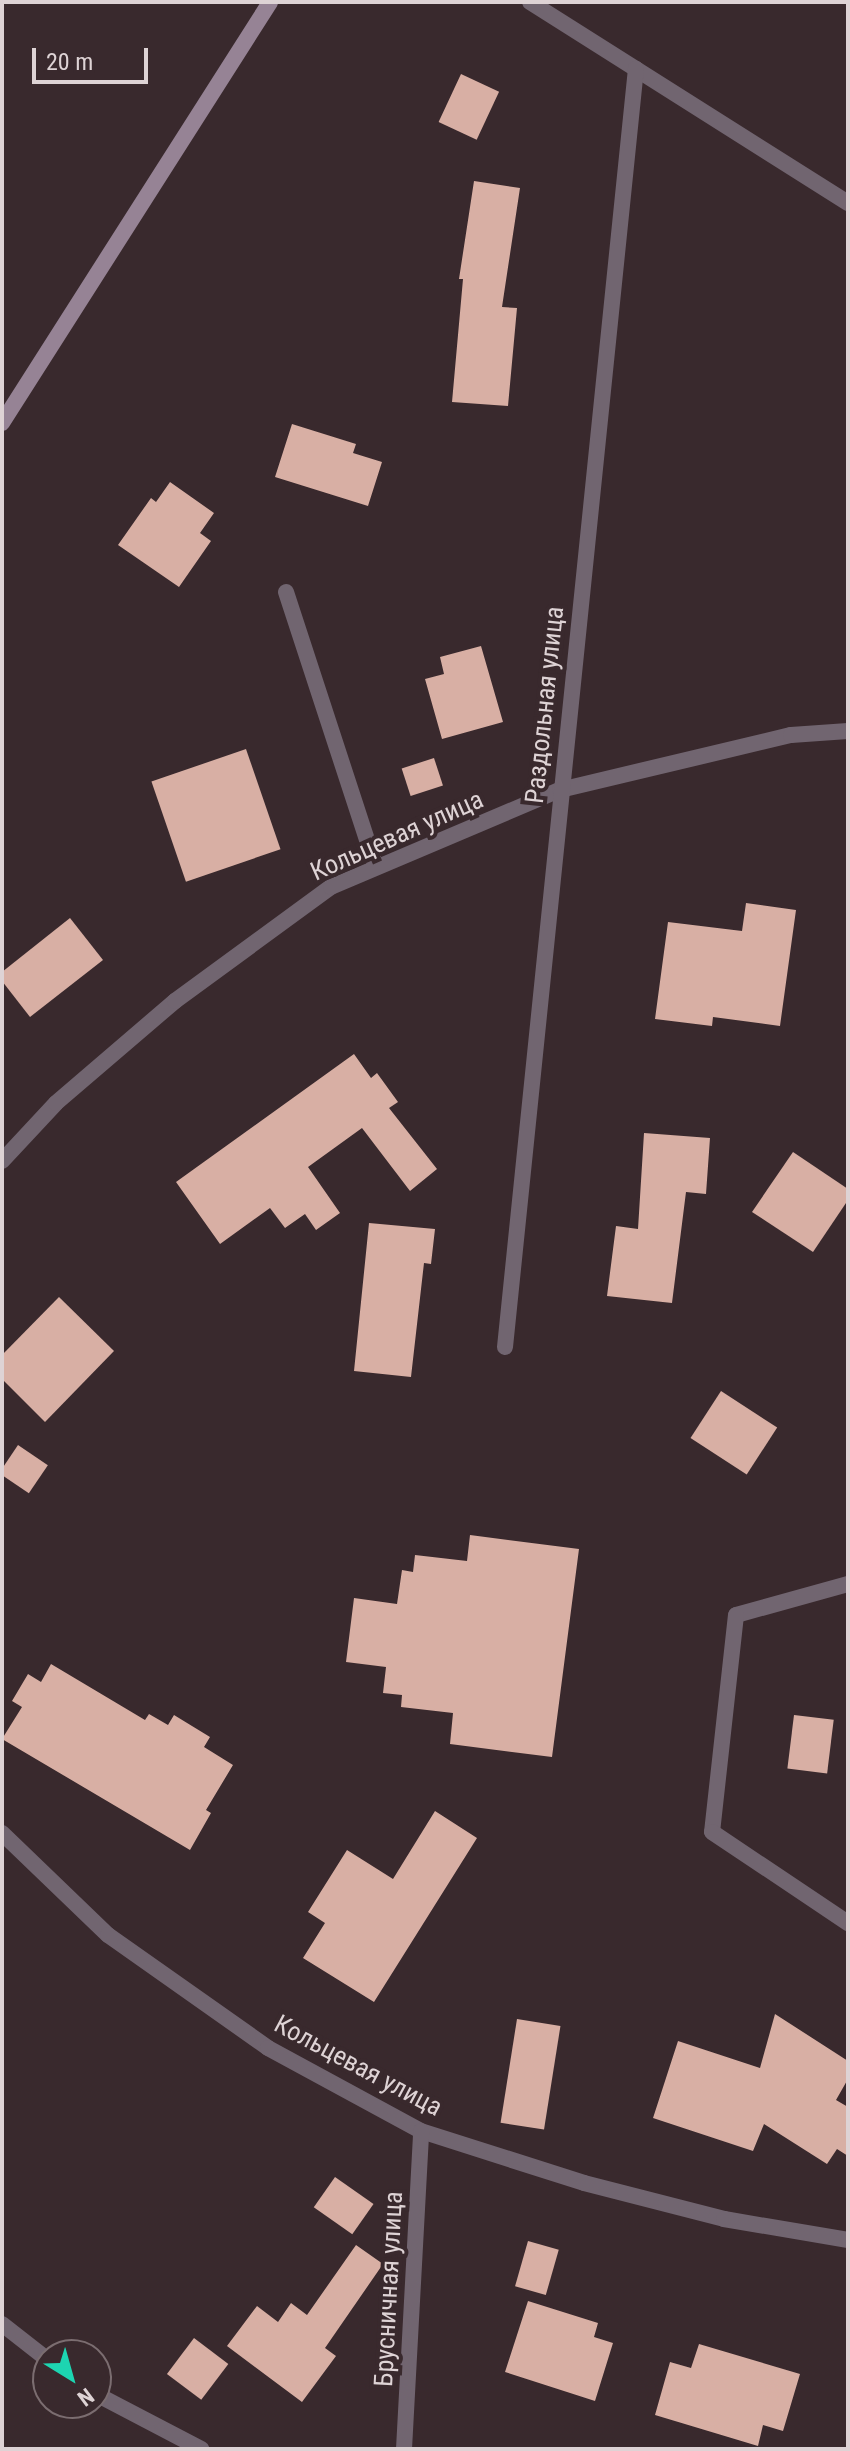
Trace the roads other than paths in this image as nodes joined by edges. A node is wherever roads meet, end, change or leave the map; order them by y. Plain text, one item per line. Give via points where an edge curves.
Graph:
1 (270, 2) edge
2 (530, 2) edge
3 (636, 69) junction
4 (848, 203) edge
5 (2, 423) edge
6 (286, 592) dead end
7 (848, 731) edge
8 (560, 790) junction
9 (376, 867) junction
10 (2, 1161) edge
11 (505, 1347) dead end
12 (848, 1584) edge
13 (2, 1833) edge
14 (848, 1923) edge
15 (421, 2131) junction
16 (848, 2240) edge
17 (2, 2324) edge
18 (32, 2347) edge
19 (112, 2402) edge
20 (201, 2449) edge
21 (404, 2449) edge

1 - 5 street
2 - 3 street
3 - 4 street
3 - 8 street, Раздольная улица
6 - 9 street
7 - 8 street, Кольцевая улица via 791,735
8 - 9 street, Кольцевая улица
8 - 11 street, Раздольная улица
9 - 10 street, Кольцевая улица via 331,887 175,1001 56,1103
12 - 14 street via 736,1615 712,1832
13 - 15 street, Кольцевая улица via 120,1943 268,2048
15 - 16 street, Кольцевая улица via 598,2187 724,2219
15 - 21 street, Брусничная улица
17 - 18 street
19 - 20 street

